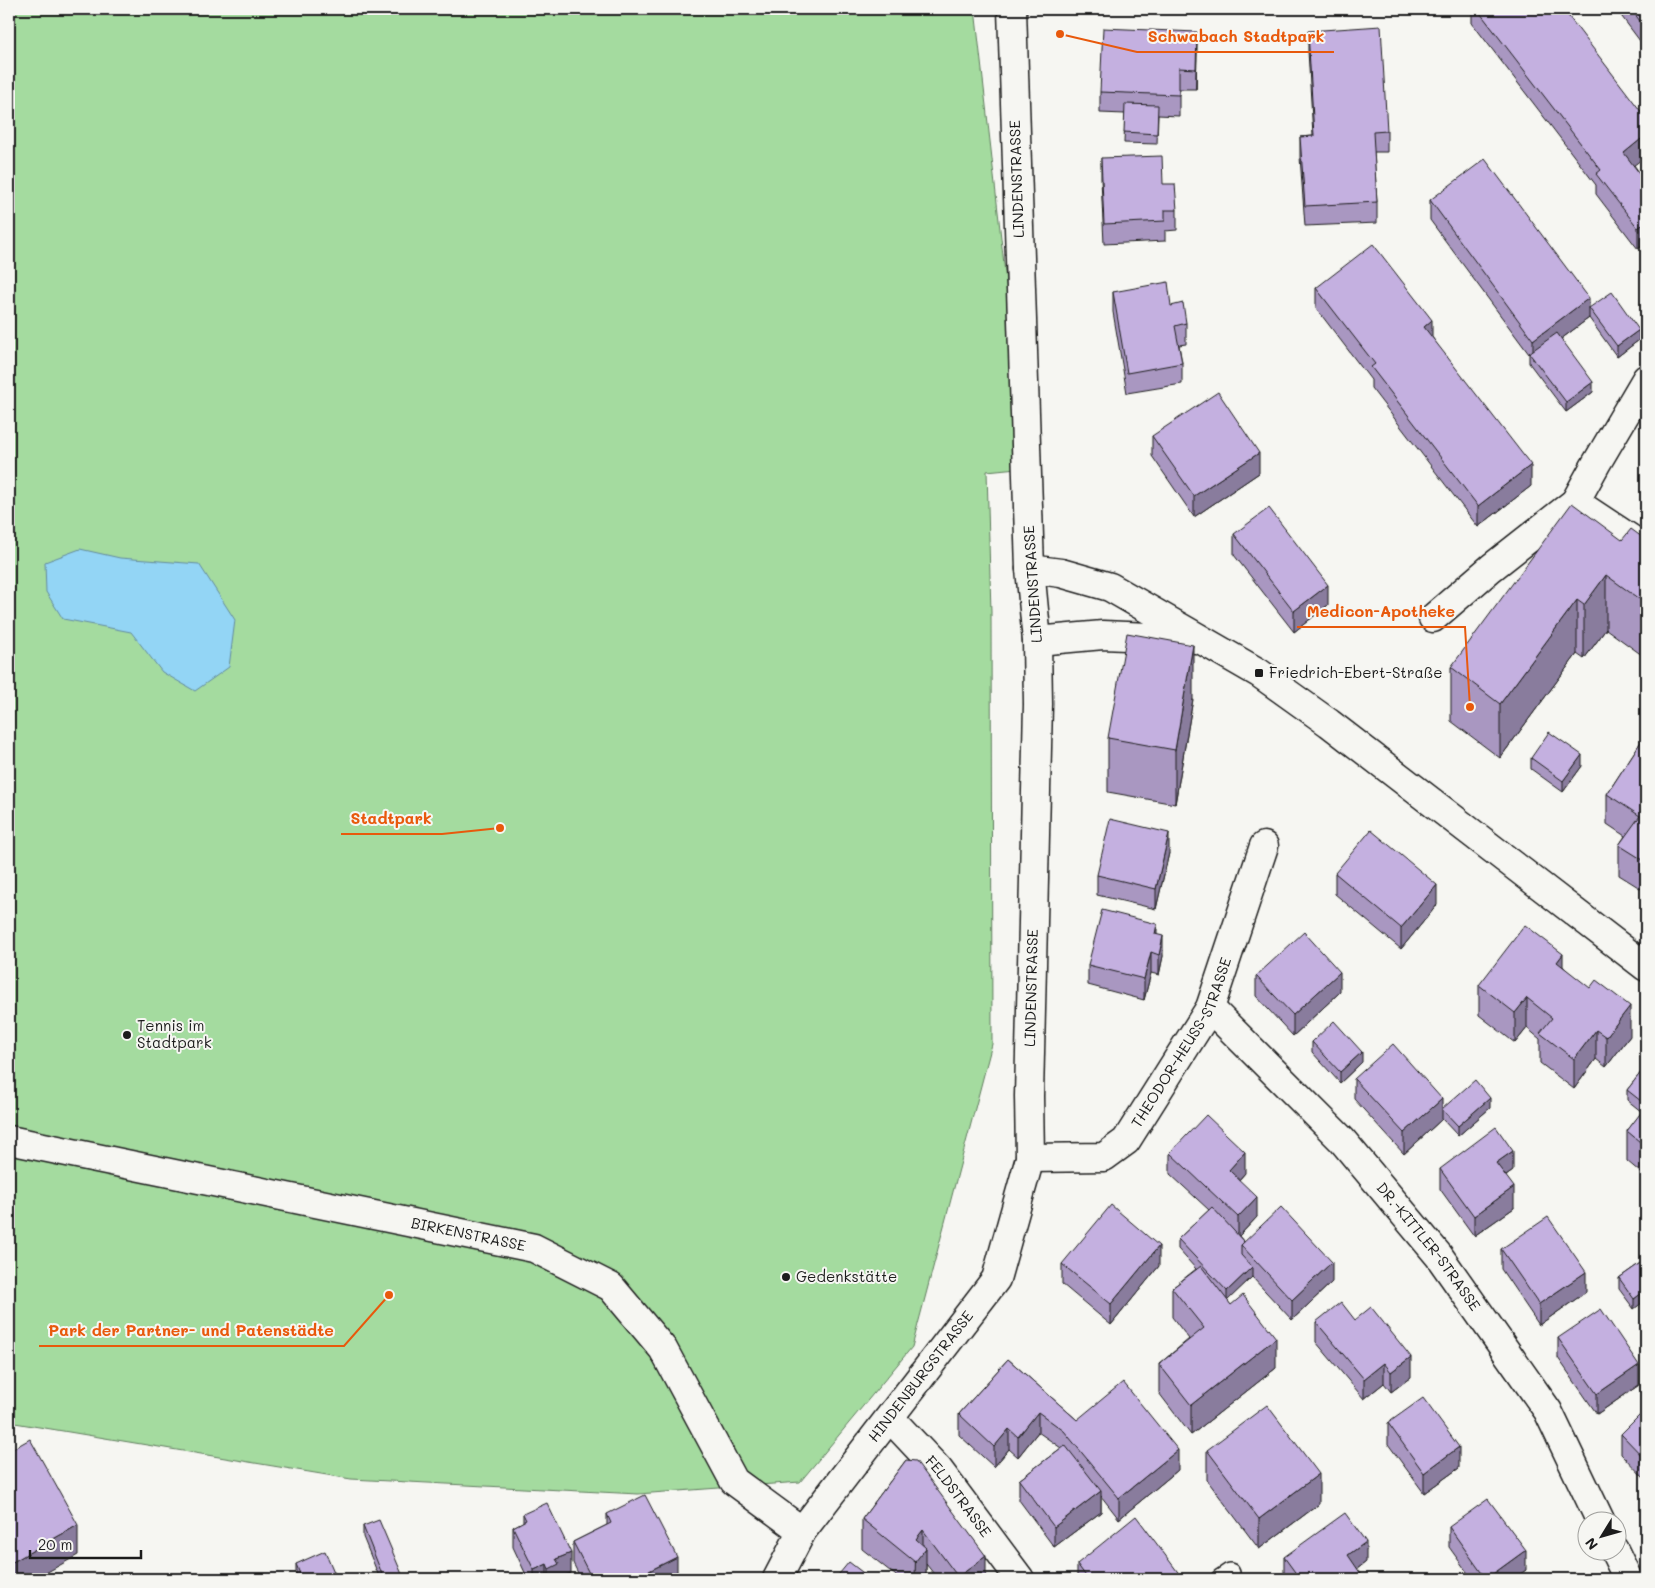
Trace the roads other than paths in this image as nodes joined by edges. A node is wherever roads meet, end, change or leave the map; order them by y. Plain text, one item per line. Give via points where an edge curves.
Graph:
1 (1012, 9) edge
2 (1646, 379) edge
3 (1575, 502) junction
4 (1646, 549) edge
5 (1030, 569) junction
6 (1433, 618) dead end
7 (1200, 639) junction
8 (1037, 641) junction
9 (1264, 846) dead end
10 (1646, 966) edge
11 (1210, 1008) junction
12 (9, 1140) edge
13 (1030, 1158) junction
14 (890, 1418) junction
15 (1595, 1510) edge
16 (802, 1531) junction
17 (1619, 1560) edge
18 (776, 1579) edge
19 (1020, 1579) edge
20 (1628, 1579) edge

1 - 5 street, LINDENSTRASSE
2 - 3 street
3 - 4 street
3 - 6 street
5 - 7 street via 1061,573 1110,586
5 - 8 street, LINDENSTRASSE
7 - 8 street via 1104,635
7 - 10 street via 1259,673 1329,723
8 - 13 street, LINDENSTRASSE
9 - 11 street, THEODOR-HEUSS-STRASSE
11 - 13 street, THEODOR-HEUSS-STRASSE via 1126,1141 1104,1156
11 - 15 street, DR.-KITTLER-STRASSE via 1342,1140 1439,1256 1548,1411
12 - 16 street, BIRKENSTRASSE via 534,1248 611,1287 663,1349 734,1481
13 - 14 street, HINDENBURGSTRASSE via 996,1279
14 - 16 street, HINDENBURGSTRASSE
14 - 19 street, FELDSTRASSE via 938,1469
16 - 18 street, HINDENBURGSTRASSE
17 - 20 street

